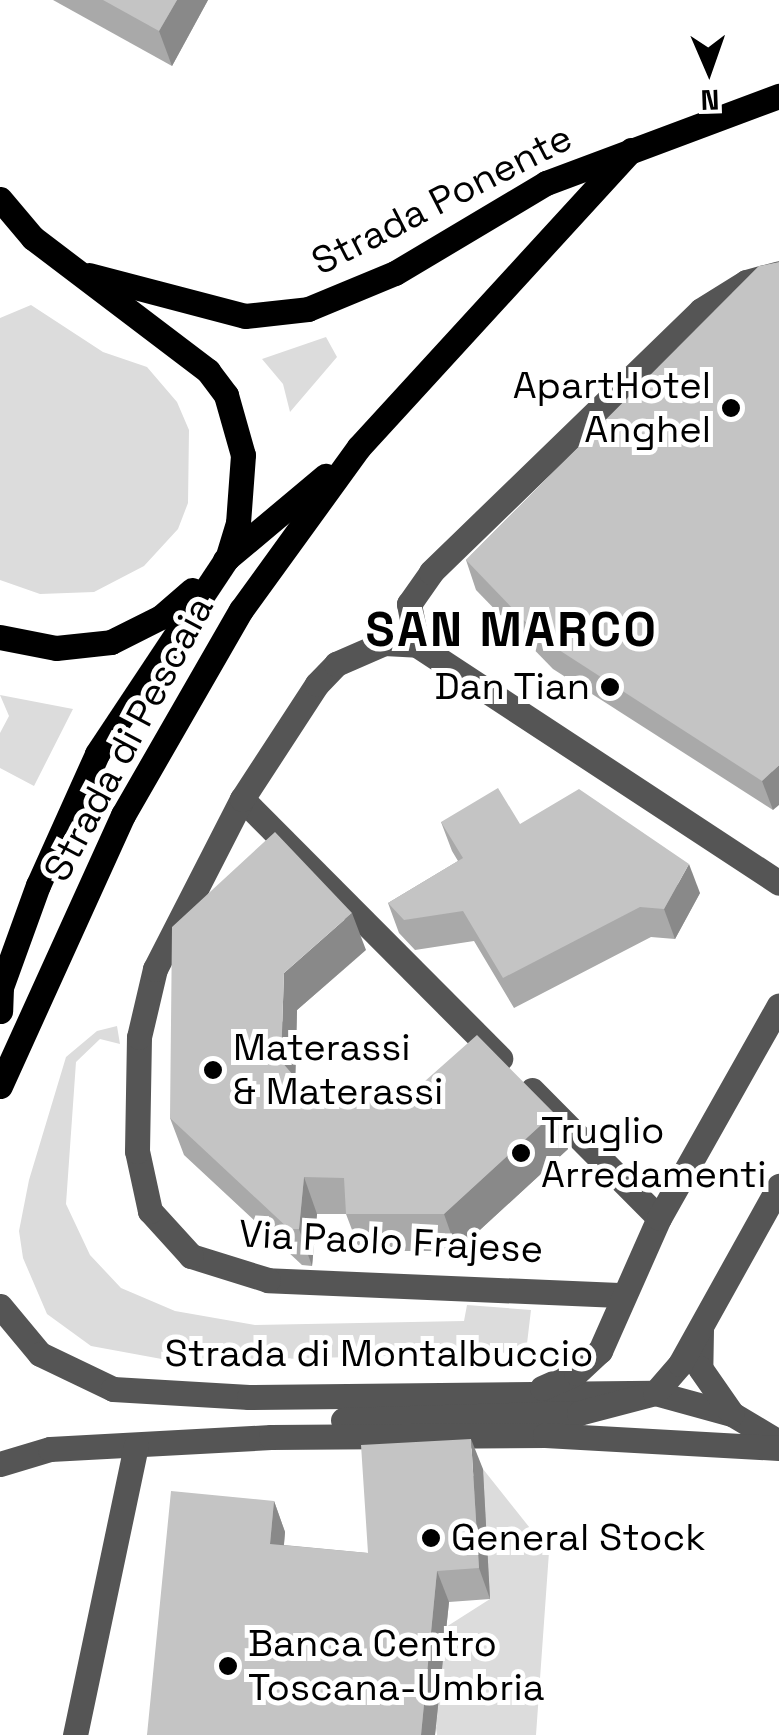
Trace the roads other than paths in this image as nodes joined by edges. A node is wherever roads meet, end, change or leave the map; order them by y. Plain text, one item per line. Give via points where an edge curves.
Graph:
1 (779, 96) edge
2 (631, 150) junction
3 (0, 198) edge
4 (74, 270) junction
5 (779, 274) edge
6 (359, 448) junction
7 (226, 558) junction
8 (0, 638) edge
9 (417, 645) junction
10 (242, 799) junction
11 (779, 884) edge
12 (0, 991) edge
13 (779, 1005) edge
14 (0, 1086) edge
15 (779, 1186) edge
16 (659, 1218) junction
17 (619, 1294) junction
18 (0, 1306) edge
19 (702, 1322) junction
20 (530, 1392) junction
21 (655, 1393) junction
22 (732, 1414) junction
23 (271, 1437) junction
24 (136, 1444) junction
25 (779, 1445) edge
26 (0, 1464) edge
27 (75, 1735) edge

1 - 2 main road, Strada Ponente
2 - 4 main road, Strada Ponente via 546,183 395,274 308,309 245,316
2 - 6 main road, Strada di Pescaia
3 - 4 main road, Strada di Pescaia via 32,238
4 - 7 main road, Strada di Pescaia via 208,371 226,394 243,454 238,523
5 - 9 street via 746,282 701,310 431,572 409,604
6 - 7 main road, Strada di Pescaia
6 - 14 main road, Strada di Pescaia via 184,700 123,815
7 - 8 main road, Strada di Pescaia via 161,617 111,642 56,648
7 - 12 main road, Strada di Pescaia via 97,754
9 - 10 street, Via Paolo Frajese via 384,643 336,664
9 - 11 street
10 - 16 street
10 - 17 street, Via Paolo Frajese via 159,958 139,1037 137,1150 150,1211 166,1234 203,1264 255,1278
13 - 16 street
15 - 19 street
16 - 17 street
17 - 20 street via 600,1351 576,1372
18 - 20 street, Strada di Montalbuccio via 40,1354 114,1389 248,1397
19 - 21 street
19 - 22 street via 700,1368
20 - 21 street, Strada di Montalbuccio
21 - 22 street, Strada di Montalbuccio
21 - 23 street via 579,1413 334,1420
22 - 25 street, Strada di Montalbuccio
23 - 24 street, Strada di Montalbuccio
23 - 25 street, Strada di Montalbuccio via 545,1435
24 - 26 street, Strada di Montalbuccio via 50,1448
24 - 27 street

